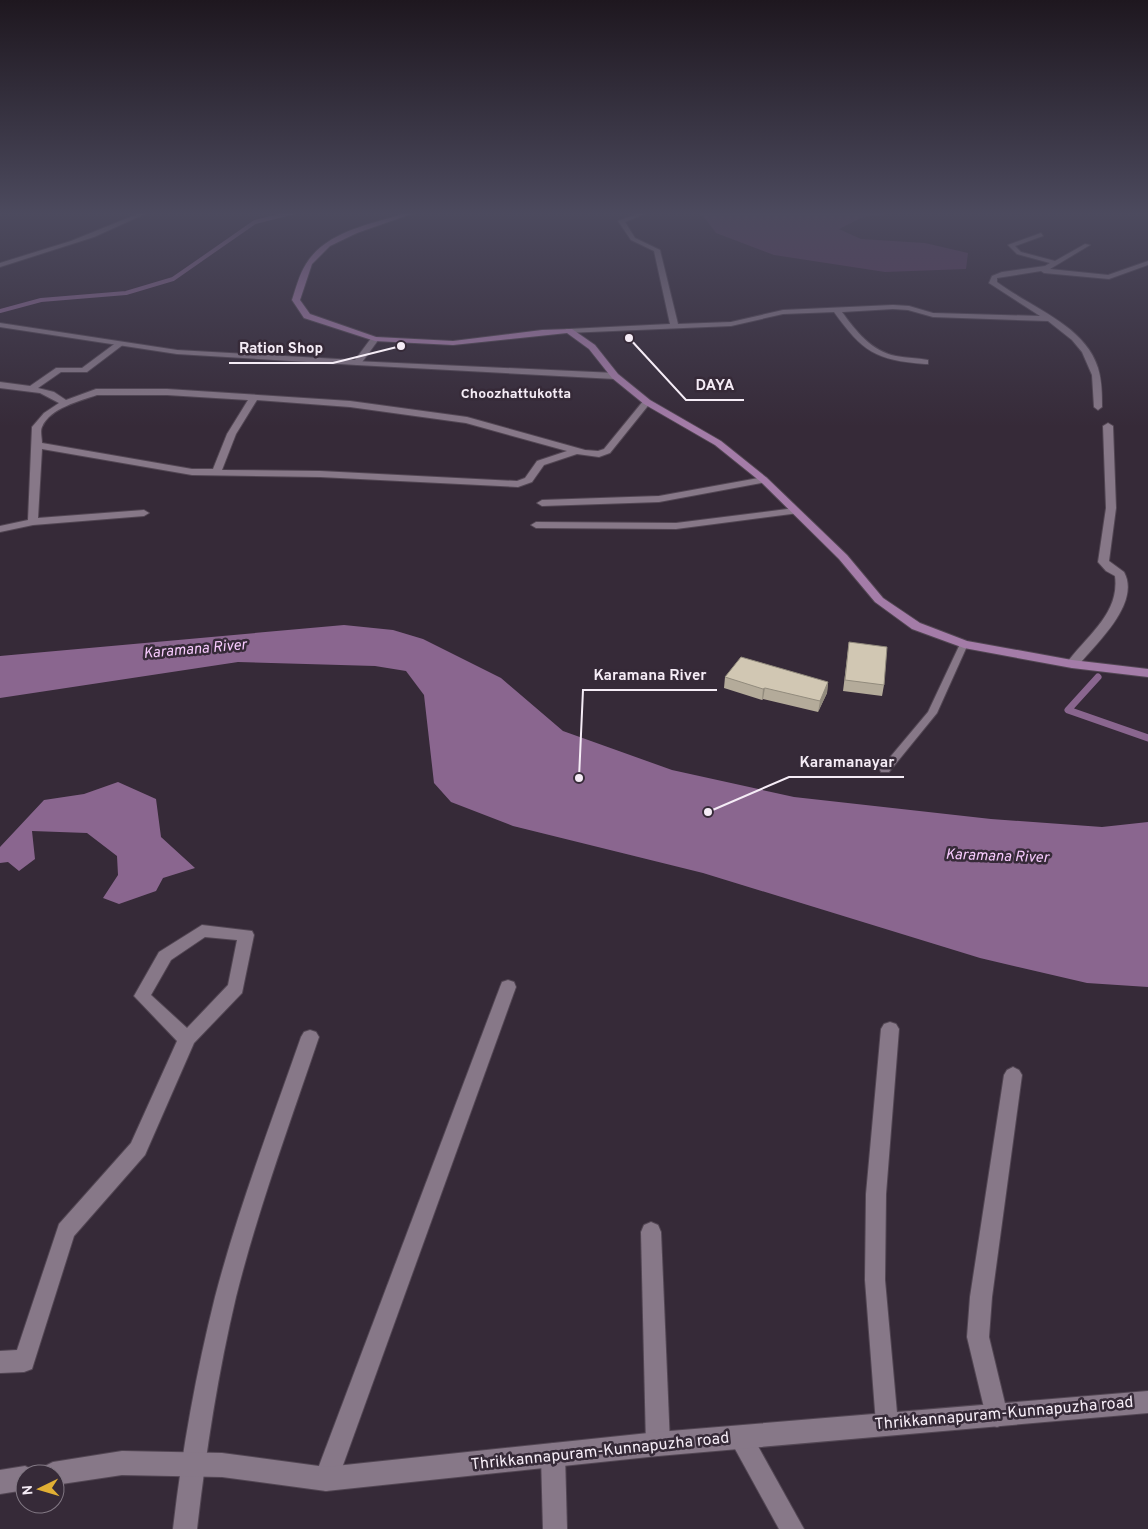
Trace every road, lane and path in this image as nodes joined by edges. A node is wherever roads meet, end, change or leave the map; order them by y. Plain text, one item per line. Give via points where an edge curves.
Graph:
1 (302, 284) edge
2 (665, 284) edge
3 (995, 284) edge
4 (836, 310) junction
5 (1048, 320) junction
6 (0, 325) edge
7 (674, 325) junction
8 (569, 331) junction
9 (376, 339) junction
10 (120, 344) junction
11 (925, 362) dead end
12 (357, 363) junction
13 (616, 376) junction
14 (0, 385) edge
15 (32, 388) junction
16 (254, 398) junction
17 (648, 402) junction
18 (66, 403) junction
19 (1098, 406) dead end
20 (1108, 426) dead end
21 (37, 445) junction
22 (576, 451) junction
23 (216, 474) junction
24 (764, 480) junction
25 (542, 503) dead end
26 (795, 511) junction
27 (144, 512) dead end
28 (33, 522) junction
29 (536, 525) dead end
30 (0, 529) edge
31 (964, 644) junction
32 (1072, 664) junction
33 (1148, 673) edge
34 (885, 770) dead end
35 (508, 987) dead end
36 (890, 1029) dead end
37 (310, 1037) dead end
38 (187, 1039) junction
39 (1013, 1075) dead end
40 (651, 1232) dead end
41 (0, 1362) edge
42 (1148, 1402) edge
43 (997, 1416) junction
44 (887, 1424) junction
45 (741, 1438) junction
46 (658, 1444) junction
47 (553, 1455) junction
48 (192, 1465) junction
49 (65, 1472) edge
50 (326, 1478) junction
51 (15, 1480) edge
52 (0, 1482) edge
53 (184, 1529) edge
54 (554, 1529) edge
55 (792, 1529) edge

1 - 9 main road via 296,300 307,316
2 - 7 street
3 - 5 street
4 - 5 street via 893,307 933,315
4 - 7 street via 770,314 730,324
4 - 11 street via 866,346 881,356
5 - 19 street via 1079,344 1093,364
6 - 10 street
7 - 8 street
8 - 9 main road via 453,343
8 - 13 main road via 592,347
9 - 12 street
10 - 12 street via 199,354
10 - 15 street via 84,370 58,370
12 - 13 street
13 - 17 main road
14 - 15 street
15 - 18 street via 56,395
16 - 18 street via 115,391 96,392
16 - 22 street via 350,404 467,420
16 - 23 street via 237,419
17 - 22 street via 604,453
17 - 24 main road via 718,443
18 - 21 street via 47,415 37,427
20 - 32 street via 1111,508 1103,562 1120,574 1123,582 1107,625
21 - 23 street
21 - 28 street
22 - 23 street via 540,463 529,480 518,484 320,474
24 - 25 street via 659,500
24 - 26 main road
26 - 29 street via 676,526
26 - 31 main road via 843,557 886,606 916,626
27 - 28 street
28 - 30 street
31 - 32 main road
31 - 34 lane via 932,713
32 - 33 main road
35 - 50 street
36 - 44 street via 876,1194 875,1280
37 - 48 street via 255,1198 218,1333
38 - 38 street via 236,988 246,935 202,931 165,956 142,996
38 - 41 street via 138,1149 66,1232 24,1361
39 - 43 street via 978,1337
40 - 46 street
42 - 43 street, Thrikkannapuram-Kunnapuzha road
43 - 44 street, Thrikkannapuram-Kunnapuzha road
44 - 45 street, Thrikkannapuram-Kunnapuzha road
45 - 46 street, Thrikkannapuram-Kunnapuzha road
45 - 55 street
46 - 47 street, Thrikkannapuram-Kunnapuzha road
47 - 50 street, Thrikkannapuram-Kunnapuzha road
47 - 54 street
48 - 49 street, Thrikkannapuram-Kunnapuzha road via 122,1463
48 - 50 street, Thrikkannapuram-Kunnapuzha road via 222,1465
48 - 53 street
51 - 52 street

